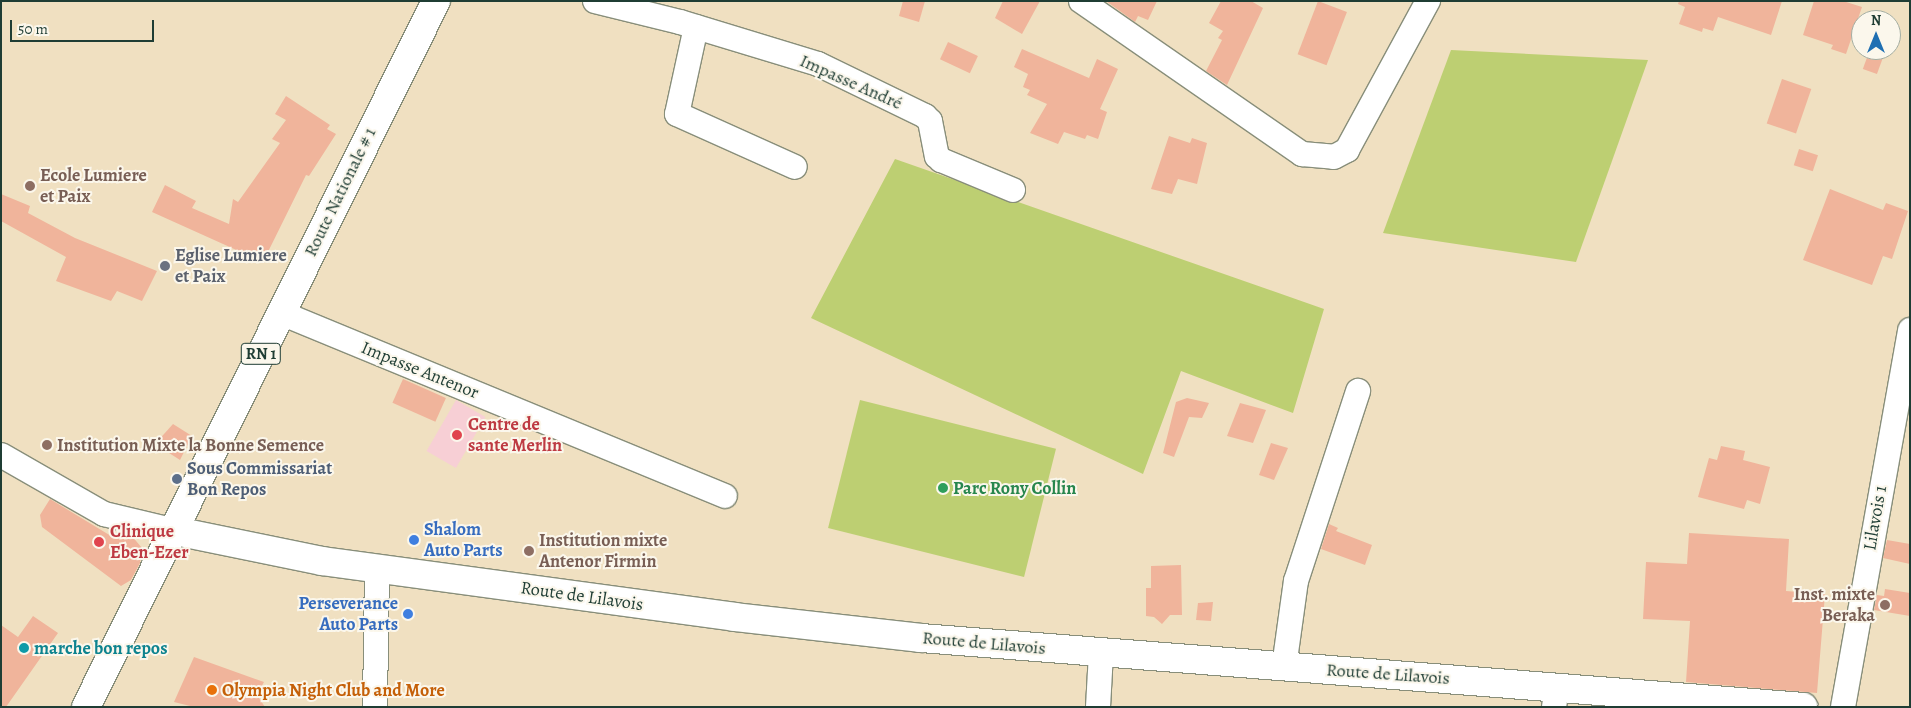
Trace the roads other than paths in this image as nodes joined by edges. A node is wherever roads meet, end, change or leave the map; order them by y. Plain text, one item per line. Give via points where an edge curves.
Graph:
1 (436, 1) edge
2 (595, 1) edge
3 (1428, 1) edge
4 (1088, 6) edge
5 (696, 27) junction
6 (795, 167) dead end
7 (1013, 190) dead end
8 (281, 313) junction
9 (1910, 330) edge
10 (1358, 391) dead end
11 (1, 455) edge
12 (725, 496) dead end
13 (171, 530) junction
14 (377, 567) junction
15 (1101, 653) junction
16 (1284, 667) junction
17 (1556, 697) edge
18 (86, 707) edge
19 (375, 707) edge
20 (1098, 707) edge
21 (1803, 707) edge
22 (1843, 707) edge

1 - 8 main road, Route Nationale # 1 / RN 1
2 - 5 street, Impasse André
3 - 4 street via 1347,150 1334,158 1302,154
5 - 6 street via 677,110 680,118
5 - 7 street, Impasse André via 818,64 925,116 930,121 937,156 941,160
8 - 12 street, Impasse Antenor
8 - 13 main road, Route Nationale # 1 / RN 1 via 217,446
9 - 22 street, Lilavois 1
10 - 16 street via 1299,572
11 - 13 street via 104,514
13 - 14 main road, Route de Lilavois via 313,559
13 - 18 main road, Route Nationale # 1 / RN 1
14 - 15 main road, Route de Lilavois via 734,617
14 - 19 street
15 - 16 main road, Route de Lilavois
15 - 20 street
16 - 17 main road, Route de Lilavois
17 - 21 main road, Route de Lilavois

